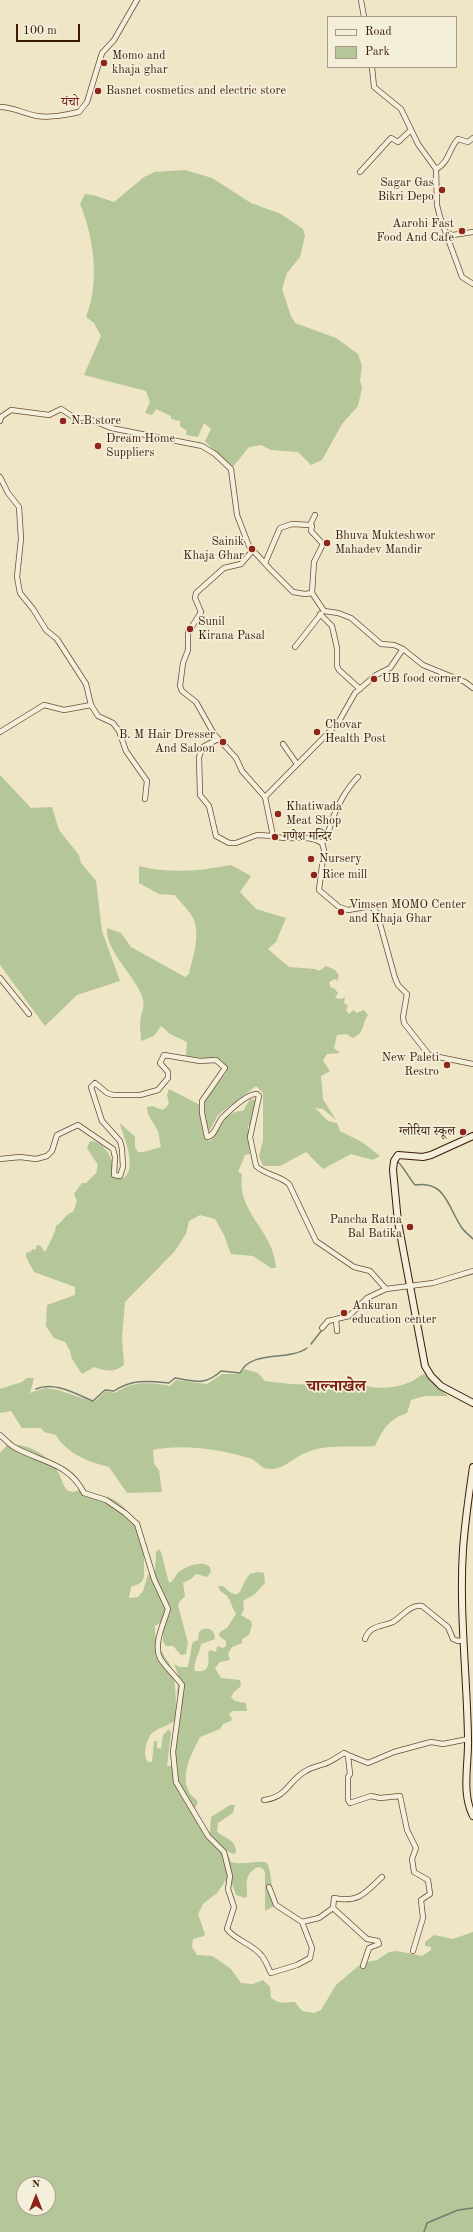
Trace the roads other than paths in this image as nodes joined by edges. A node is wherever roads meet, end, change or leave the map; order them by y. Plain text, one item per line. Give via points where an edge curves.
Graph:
1 (137, 0) edge
2 (361, 0) edge
3 (364, 16) edge
4 (372, 68) edge
5 (0, 107) edge
6 (411, 130) junction
7 (473, 138) edge
8 (436, 169) junction
9 (360, 172) dead end
10 (473, 232) edge
11 (447, 233) junction
12 (473, 284) edge
13 (0, 421) edge
14 (0, 477) edge
15 (315, 515) dead end
16 (310, 525) junction
17 (253, 550) junction
18 (265, 563) junction
19 (312, 593) junction
20 (322, 613) junction
21 (295, 647) dead end
22 (403, 649) junction
23 (473, 688) edge
24 (360, 689) junction
25 (91, 705) junction
26 (0, 732) edge
27 (218, 739) junction
28 (283, 744) dead end
29 (297, 764) junction
30 (358, 777) dead end
31 (265, 797) junction
32 (145, 799) dead end
33 (273, 836) junction
34 (322, 843) junction
35 (0, 978) edge
36 (29, 1014) dead end
37 (473, 1064) edge
38 (473, 1136) edge
39 (0, 1159) edge
40 (473, 1271) edge
41 (409, 1286) junction
42 (386, 1289) junction
43 (367, 1298) junction
44 (370, 1304) dead end
45 (335, 1321) junction
46 (322, 1328) dead end
47 (337, 1331) dead end
48 (473, 1402) edge
49 (0, 1435) edge
50 (473, 1467) edge
51 (365, 1639) dead end
52 (463, 1640) junction
53 (468, 1739) junction
54 (348, 1755) junction
55 (264, 1800) dead end
56 (473, 1816) edge
57 (382, 1877) dead end
58 (269, 1886) dead end
59 (333, 1908) junction
60 (302, 1922) junction
61 (413, 1951) dead end
62 (363, 1966) dead end

1 - 5 street via 114,40 102,52 87,102 79,112 48,118 11,107
2 - 3 street
4 - 6 street via 374,87 401,109
6 - 8 street
6 - 9 street via 398,142 391,138
7 - 8 street via 468,142 458,139 442,167
8 - 11 street via 437,205
10 - 11 street via 454,235
11 - 12 street via 462,277
13 - 17 street via 1,417 11,410 49,415 61,409 75,418 87,418 110,428 202,446 231,469 237,515
14 - 25 street via 19,507 21,539 17,577 20,593 46,630 57,639 86,684
15 - 16 street
16 - 18 street via 292,524 280,528
16 - 19 street via 311,531 323,544 314,562
17 - 18 street
17 - 27 street via 241,564 224,568 214,579 199,588 195,598 201,612 188,633 188,650 183,663 180,686 185,694 196,702
18 - 19 street via 293,592
19 - 20 street
20 - 21 street
20 - 22 street via 338,613 351,618 381,644
20 - 24 street via 332,626 338,648 339,670
22 - 23 street via 423,665 465,682
22 - 24 street via 390,668 376,675
24 - 29 street via 338,723
25 - 26 street via 64,710 44,705
25 - 32 street via 98,716 113,723 119,731 126,751 147,781
27 - 31 street via 236,758 242,771
27 - 33 street via 203,747 198,767 200,795 210,806 216,836 230,843 257,836
28 - 29 street
29 - 31 street
30 - 34 street via 340,804 328,836
31 - 33 street
33 - 34 street via 283,839 310,837
34 - 37 street via 324,850 319,890 339,907 348,910 368,905 374,907 395,978 407,994 403,1017 407,1029 429,1055 442,1059 464,1060
35 - 36 street
38 - 41 main road via 430,1155 398,1155 394,1160 398,1222
39 - 42 street via 36,1159 47,1156 52,1151 57,1135 78,1125 112,1149 115,1157 114,1174 120,1176 123,1167 120,1141 102,1121 91,1087 95,1083 106,1093 146,1095 158,1090 168,1078 168,1072 160,1063 164,1055 200,1061 216,1060 225,1068 202,1102 207,1137 213,1133 221,1119 250,1095 257,1094 259,1096 250,1136 256,1166 281,1177 289,1184 316,1241 354,1267 370,1271
40 - 41 street via 433,1283
41 - 42 street
41 - 48 main road via 427,1371 441,1386
42 - 43 street
43 - 44 street
43 - 45 street via 349,1316
45 - 46 street via 328,1321
45 - 47 street
49 - 60 street via 13,1447 66,1470 77,1480 84,1493 106,1500 137,1524 154,1579 168,1609 157,1646 160,1658 182,1685 173,1752 176,1782 208,1836 224,1852 230,1876 228,1889 234,1907 227,1929 232,1936 251,1946 262,1956 271,1973 310,1958 312,1948
50 - 52 main road via 463,1548
51 - 52 street via 367,1633 375,1627 391,1622 410,1608 422,1606 445,1624 453,1639
52 - 53 main road
53 - 54 street via 443,1744 431,1742 394,1752 368,1763
53 - 56 main road via 467,1795 468,1806
54 - 55 street via 344,1753 323,1765 316,1764 302,1773 284,1794
54 - 61 street via 348,1800 350,1803 371,1796 400,1796 407,1830 416,1848 412,1859 414,1872 428,1880 430,1894 421,1900 423,1918
57 - 59 street via 362,1896 348,1901 334,1898
58 - 60 street via 276,1905
59 - 60 street via 319,1918
59 - 62 street via 367,1939 378,1941 379,1944 370,1948

